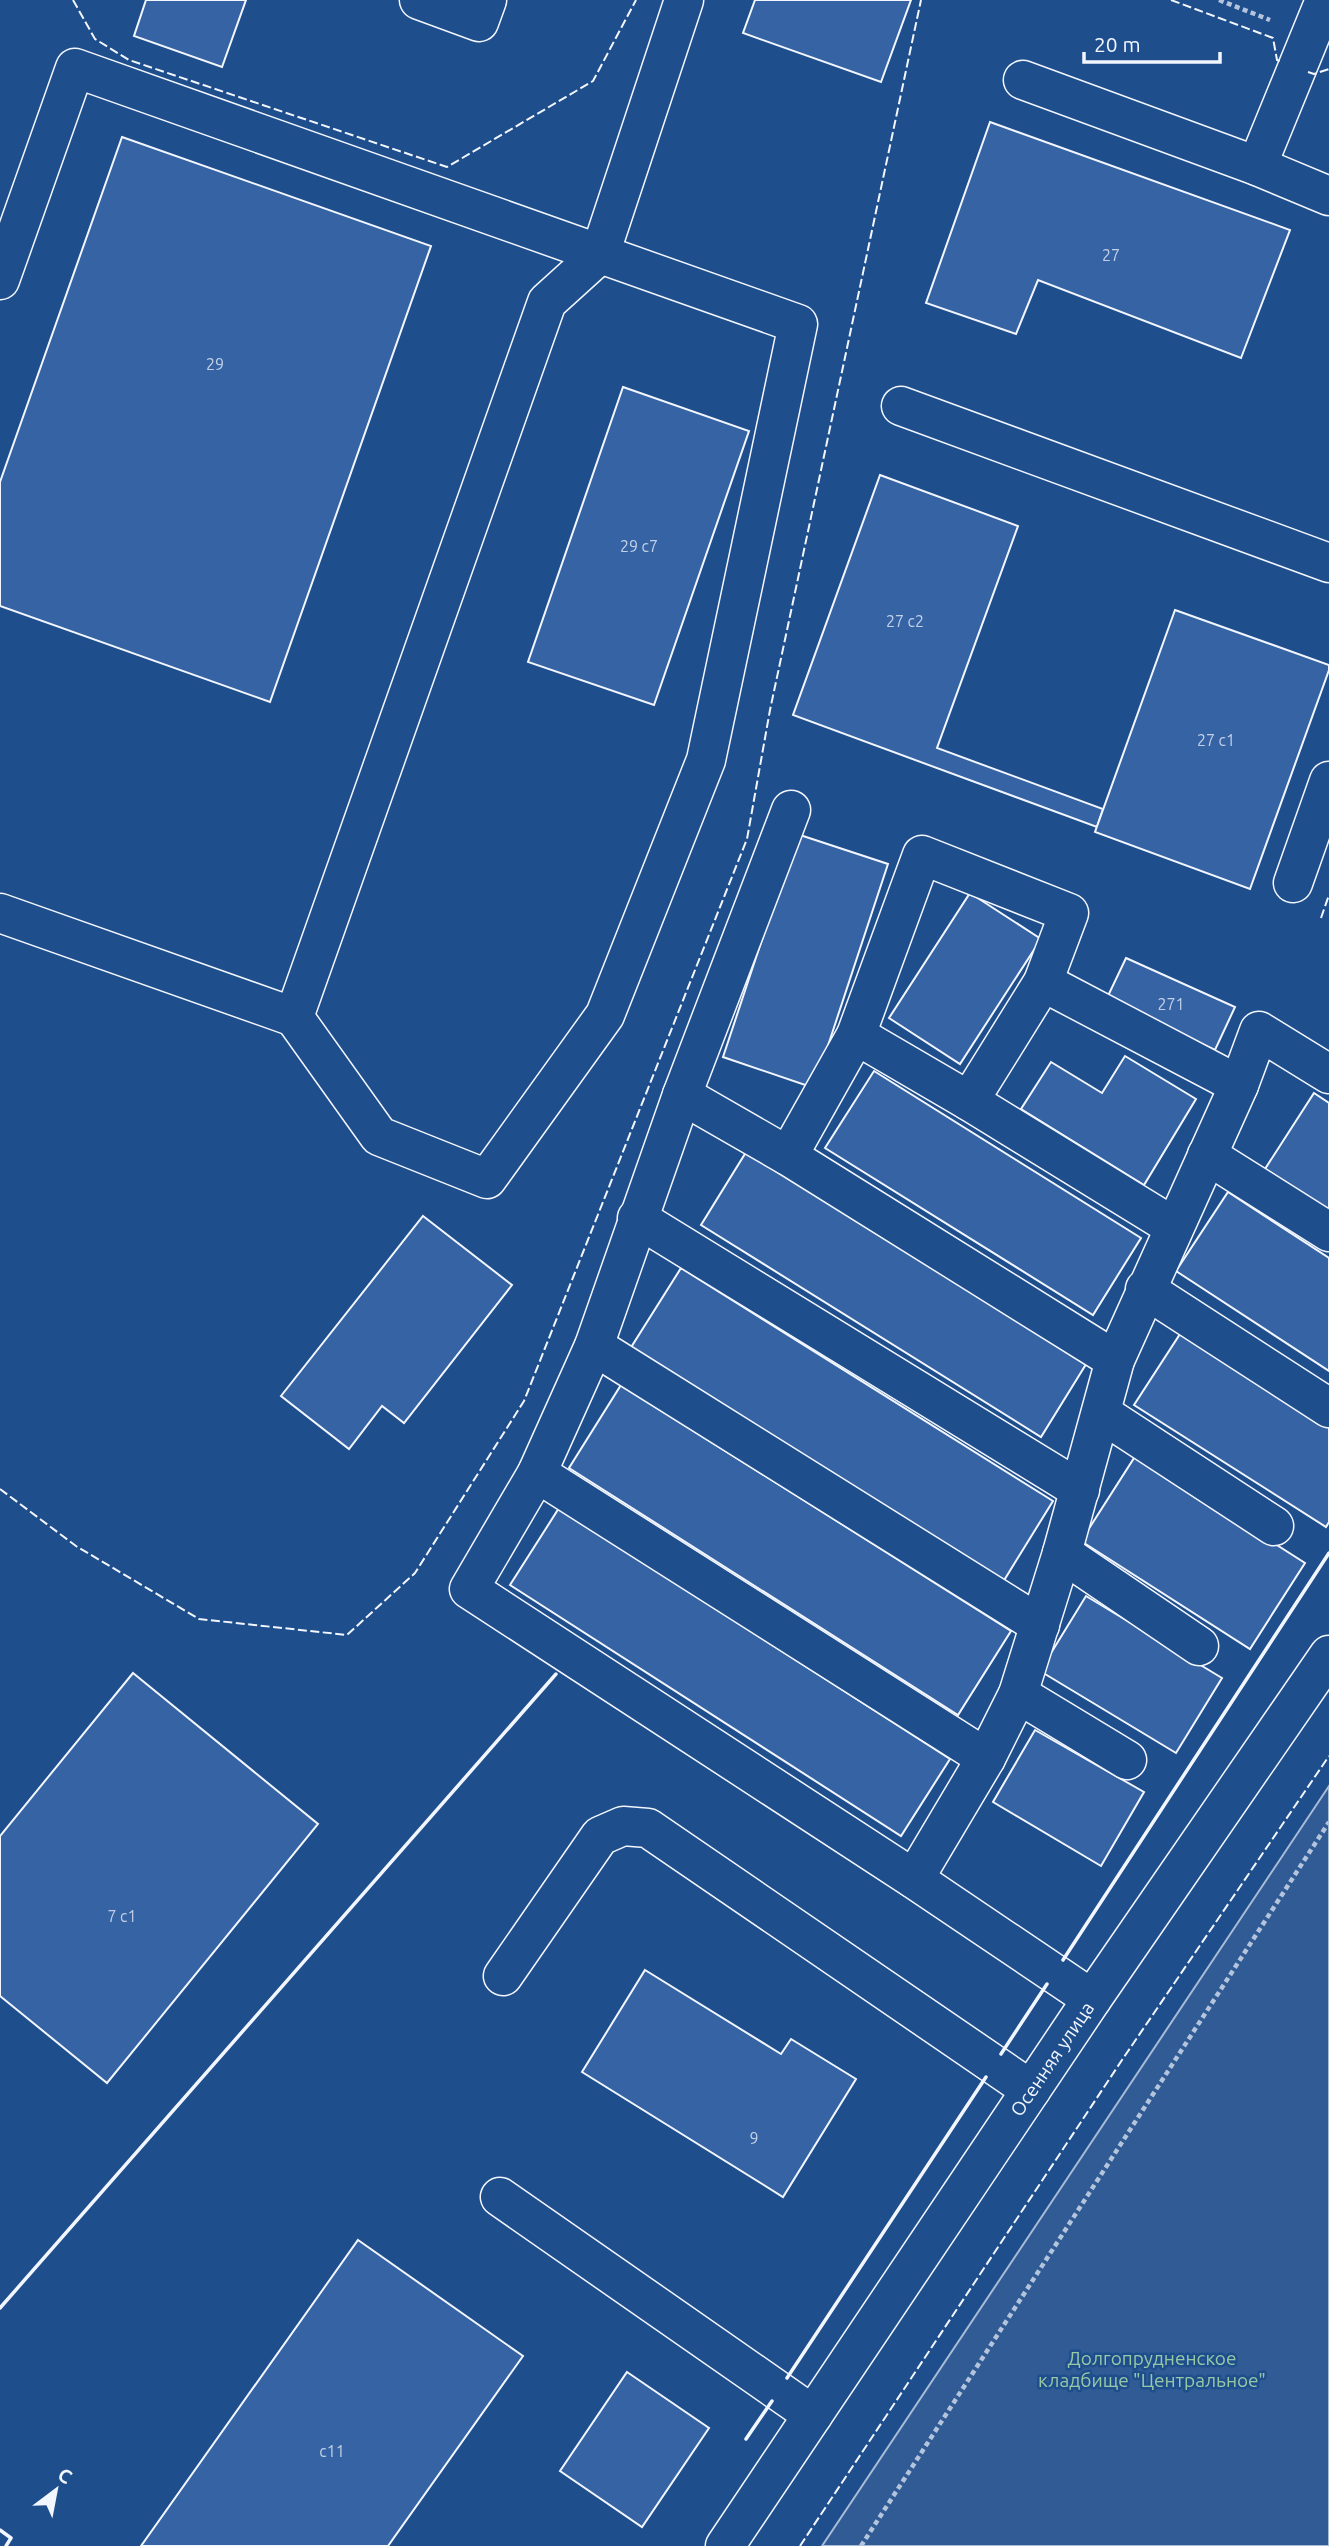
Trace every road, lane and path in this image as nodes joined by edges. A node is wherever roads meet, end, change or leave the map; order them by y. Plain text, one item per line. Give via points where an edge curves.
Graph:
1 (419, 0) edge
2 (487, 0) edge
3 (684, 0) edge
4 (1325, 0) edge
5 (1023, 80) dead end
6 (1257, 166) junction
7 (1329, 196) edge
8 (600, 254) junction
9 (0, 280) edge
10 (901, 406) dead end
11 (1329, 563) edge
12 (1329, 781) edge
13 (791, 810) dead end
14 (1293, 883) dead end
15 (0, 913) edge
16 (1043, 982) junction
17 (294, 1017) junction
18 (856, 1035) junction
19 (1329, 1074) edge
20 (1239, 1085) junction
21 (682, 1095) junction
22 (969, 1101) junction
23 (1207, 1155) junction
24 (788, 1156) junction
25 (637, 1218) junction
26 (1174, 1227) junction
27 (1329, 1232) edge
28 (1145, 1289) junction
29 (594, 1346) junction
30 (1115, 1360) junction
31 (1329, 1408) edge
32 (1101, 1413) junction
33 (537, 1473) junction
34 (1080, 1490) junction
35 (1274, 1526) dead end
36 (1062, 1553) junction
37 (1040, 1625) junction
38 (1199, 1646) dead end
39 (1329, 1655) edge
40 (1018, 1694) junction
41 (986, 1758) junction
42 (1127, 1760) dead end
43 (1329, 1822) edge
44 (914, 1879) junction
45 (503, 1976) dead end
46 (1092, 1999) junction
47 (1031, 2090) junction
48 (500, 2197) dead end
49 (813, 2415) junction
50 (725, 2546) edge
51 (861, 2546) edge

1 - 2 street via 479,22
3 - 8 street
4 - 6 street
5 - 6 street
6 - 7 street
8 - 9 street via 75,68
8 - 17 street via 547,302
8 - 17 street via 798,324 706,760 605,1015 487,1179 379,1136
10 - 11 street
12 - 14 street
13 - 21 street
15 - 17 street
16 - 18 street via 1069,912 922,855
16 - 20 street
16 - 22 street
18 - 22 street
18 - 24 street
19 - 20 street via 1259,1031
20 - 23 street
21 - 24 street
21 - 25 street
22 - 26 street
23 - 26 street
23 - 27 street
24 - 30 street
25 - 29 street
25 - 34 street
26 - 28 street
28 - 30 street
28 - 31 street
29 - 33 street
29 - 37 street
30 - 32 street
32 - 34 street
32 - 35 street
33 - 41 street
33 - 44 street via 469,1589
34 - 36 street
36 - 37 street
36 - 38 street
37 - 40 street
39 - 46 street, Осенняя улица
40 - 41 street
40 - 42 street
41 - 44 street
43 - 51 path
44 - 46 street
45 - 47 street via 600,1836 623,1826 648,1828
46 - 47 street, Осенняя улица
47 - 49 street, Осенняя улица
48 - 49 street
49 - 50 street, Осенняя улица

